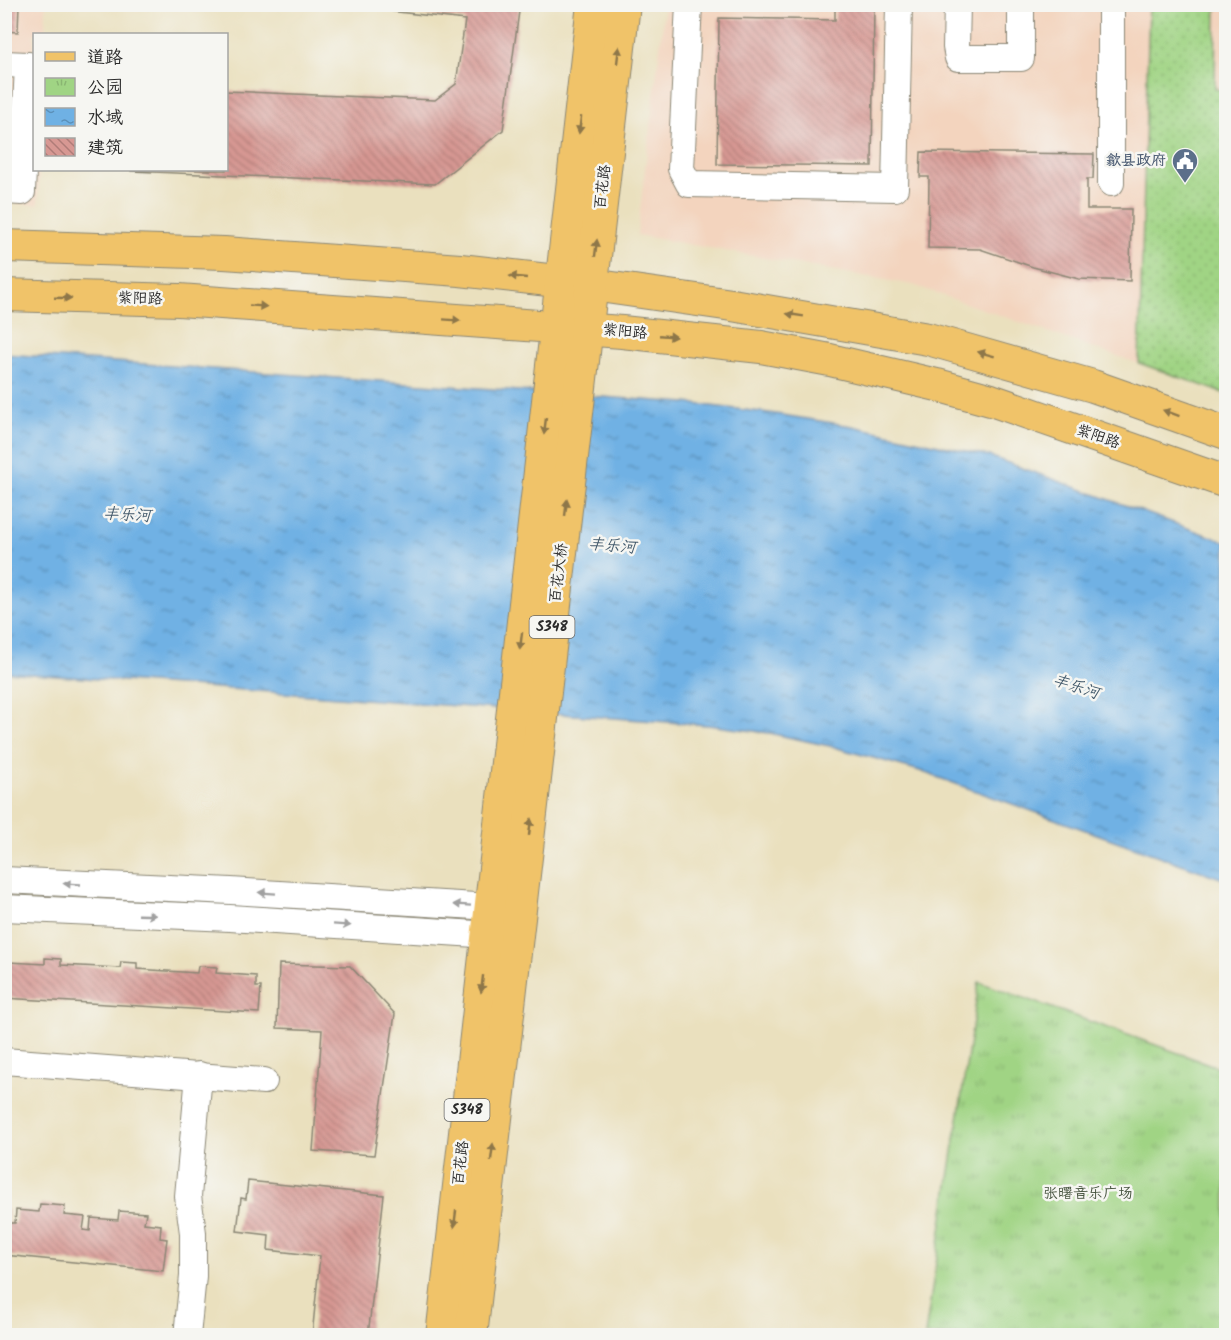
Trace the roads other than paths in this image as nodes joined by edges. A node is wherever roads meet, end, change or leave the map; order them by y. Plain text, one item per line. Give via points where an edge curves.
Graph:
1 (593, 4) edge
2 (624, 4) edge
3 (689, 4) edge
4 (899, 4) edge
5 (957, 4) edge
6 (1021, 4) edge
7 (1111, 4) edge
8 (4, 64) edge
9 (1111, 183) dead end
10 (4, 191) edge
11 (4, 246) edge
12 (577, 284) junction
13 (4, 295) edge
14 (572, 328) junction
15 (567, 369) joint
16 (1227, 433) edge
17 (1227, 482) edge
18 (4, 880) edge
19 (4, 908) edge
20 (505, 909) junction
21 (4, 1061) edge
22 (199, 1075) junction
23 (264, 1081) dead end
24 (187, 1335) edge
25 (442, 1335) edge
26 (471, 1335) edge

1 -> 12 main road, 百花路 / S348
12 -> 2 main road, 百花路 / S348
3 - 4 street via 681,169 689,184 895,189
5 - 6 street via 958,58 1021,58
7 - 9 street
8 - 10 street via 28,65 22,192
12 -> 11 main road via 460,270 225,253
12 - 14 main road, 百花路 / S348
16 -> 12 main road via 1094,386 928,339
13 -> 14 main road, 紫阳路 via 179,300
14 - 15 main road, 百花路 / S348
14 -> 17 main road, 紫阳路 via 692,338 830,360 1030,413
15 - 20 main road, 百花大桥 / S348
20 -> 18 street
19 -> 20 street via 230,918
20 -> 25 main road, 百花路 / S348
26 -> 20 main road, 百花路 / S348
21 - 22 street
22 - 23 street
22 - 24 street via 188,1196 193,1276

